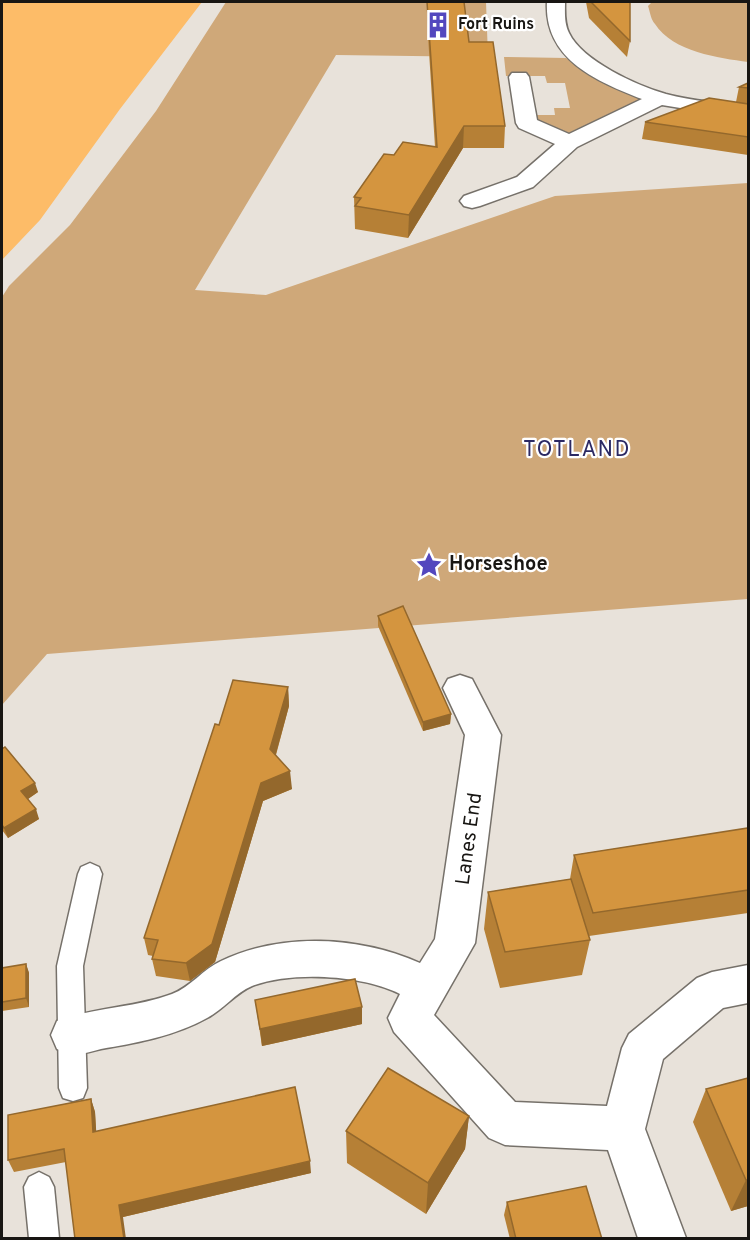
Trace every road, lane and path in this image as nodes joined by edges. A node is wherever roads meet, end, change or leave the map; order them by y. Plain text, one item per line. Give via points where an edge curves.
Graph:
1 (556, 2) edge
2 (519, 77) dead end
3 (659, 99) junction
4 (748, 113) edge
5 (569, 142) junction
6 (472, 201) dead end
7 (460, 688) dead end
8 (90, 874) dead end
9 (748, 984) edge
10 (428, 987) junction
11 (72, 1035) junction
12 (73, 1088) dead end
13 (623, 1130) junction
14 (39, 1187) dead end
15 (44, 1239) edge
16 (662, 1239) edge

1 - 3 street via 558,32 575,57 598,72
2 - 5 street via 527,123
3 - 4 street
3 - 5 street
5 - 6 street via 525,182
7 - 10 street, Lanes End via 483,735 455,943
8 - 11 lane via 70,966
9 - 13 street via 712,991 644,1048
10 - 11 street via 380,966 349,960 289,962 232,975 189,1007 156,1018
10 - 13 street, Lanes End via 409,1018 505,1123
11 - 12 lane
13 - 16 street
14 - 15 lane

